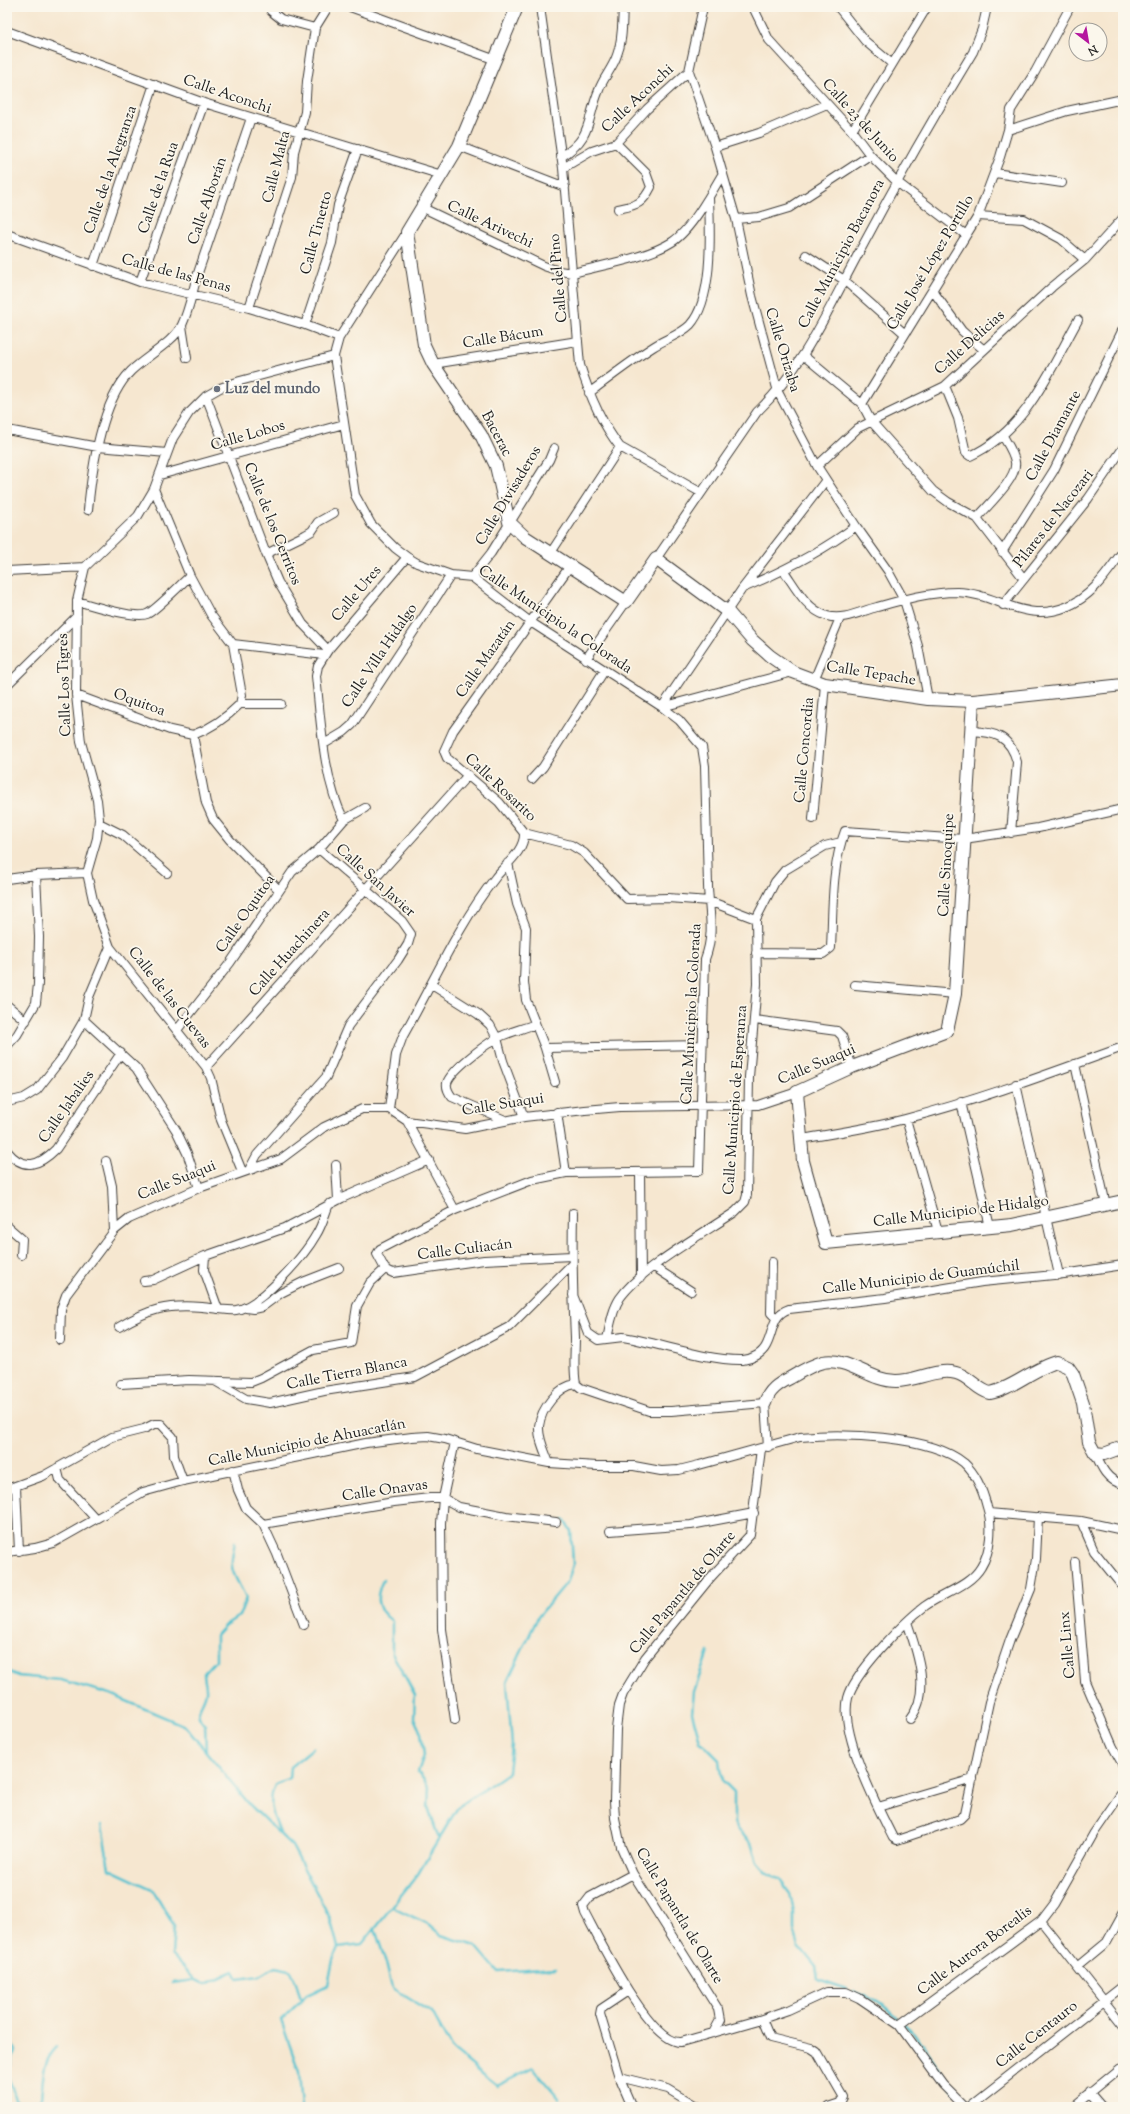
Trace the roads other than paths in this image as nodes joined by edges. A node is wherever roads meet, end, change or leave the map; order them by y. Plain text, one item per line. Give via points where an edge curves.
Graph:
1 (328, 7) edge
2 (350, 7) edge
3 (517, 7) edge
4 (540, 7) edge
5 (623, 7) edge
6 (703, 7) edge
7 (753, 7) edge
8 (838, 7) edge
9 (927, 7) edge
10 (987, 7) edge
11 (1070, 7) edge
12 (271, 11) dead end
13 (315, 28) junction
14 (7, 31) edge
15 (496, 60) junction
16 (891, 63) junction
17 (689, 71) junction
18 (154, 84) junction
19 (1123, 99) edge
20 (204, 103) junction
21 (827, 104) junction
22 (251, 118) junction
23 (1008, 130) junction
24 (852, 131) junction
25 (300, 133) junction
26 (616, 143) junction
27 (459, 146) junction
28 (715, 147) junction
29 (358, 149) junction
30 (870, 155) junction
31 (561, 157) junction
32 (563, 168) junction
33 (723, 173) junction
34 (995, 173) junction
35 (442, 175) junction
36 (897, 182) junction
37 (1062, 183) dead end
38 (564, 187) junction
39 (709, 198) junction
40 (421, 207) junction
41 (618, 209) dead end
42 (978, 216) junction
43 (1123, 218) edge
44 (736, 219) junction
45 (407, 232) junction
46 (7, 234) edge
47 (966, 235) junction
48 (806, 255) dead end
49 (1085, 260) junction
50 (93, 266) junction
51 (573, 273) junction
52 (844, 280) junction
53 (140, 282) junction
54 (932, 291) junction
55 (191, 293) junction
56 (249, 308) junction
57 (1078, 320) dead end
58 (305, 325) junction
59 (182, 326) junction
60 (1123, 329) edge
61 (905, 334) junction
62 (339, 338) junction
63 (578, 341) junction
64 (984, 350) junction
65 (334, 356) junction
66 (804, 356) junction
67 (187, 358) dead end
68 (433, 364) junction
69 (945, 386) junction
70 (778, 392) junction
71 (589, 393) junction
72 (206, 396) junction
73 (862, 404) junction
74 (871, 421) junction
75 (344, 424) junction
76 (7, 430) edge
77 (1003, 436) junction
78 (98, 447) junction
79 (620, 447) junction
80 (554, 448) dead end
81 (1123, 448) edge
82 (167, 453) junction
83 (229, 455) junction
84 (817, 466) junction
85 (160, 475) junction
86 (826, 480) junction
87 (154, 489) junction
88 (700, 492) junction
89 (88, 510) dead end
90 (334, 513) dead end
91 (977, 518) junction
92 (509, 522) junction
93 (856, 526) junction
94 (1123, 551) edge
95 (1002, 552) junction
96 (266, 554) junction
97 (550, 554) junction
98 (407, 557) junction
99 (656, 559) junction
100 (570, 566) junction
101 (85, 567) junction
102 (7, 571) edge
103 (784, 571) junction
104 (451, 575) junction
105 (190, 576) junction
106 (472, 577) junction
107 (1024, 579) junction
108 (742, 589) junction
109 (904, 600) junction
110 (77, 602) junction
111 (626, 602) junction
112 (1003, 605) junction
113 (728, 612) junction
114 (77, 616) junction
115 (840, 618) junction
116 (529, 621) junction
117 (233, 644) junction
118 (326, 652) junction
119 (586, 659) junction
120 (604, 671) junction
121 (793, 672) junction
122 (814, 680) junction
123 (825, 684) junction
124 (7, 685) edge
125 (1123, 685) edge
126 (76, 695) junction
127 (928, 699) junction
128 (973, 701) junction
129 (240, 704) junction
130 (281, 704) dead end
131 (662, 707) junction
132 (971, 731) junction
133 (193, 735) junction
134 (324, 744) junction
135 (444, 751) joint
136 (468, 775) junction
137 (532, 779) dead end
138 (365, 808) dead end
139 (1123, 809) edge
140 (813, 818) dead end
141 (344, 820) junction
142 (99, 823) junction
143 (524, 833) junction
144 (1011, 833) junction
145 (964, 839) junction
146 (841, 842) junction
147 (319, 849) junction
148 (508, 863) junction
149 (167, 872) dead end
150 (87, 873) junction
151 (36, 875) junction
152 (7, 879) edge
153 (368, 889) junction
154 (279, 890) junction
155 (709, 900) junction
156 (756, 919) junction
157 (110, 947) junction
158 (756, 953) junction
159 (432, 985) junction
160 (855, 985) dead end
161 (955, 994) junction
162 (7, 1005) edge
163 (84, 1020) junction
164 (755, 1020) junction
165 (26, 1021) junction
166 (535, 1024) junction
167 (177, 1030) junction
168 (947, 1031) joint
169 (497, 1038) junction
170 (702, 1045) junction
171 (7, 1046) edge
172 (1123, 1047) edge
173 (545, 1048) junction
174 (121, 1052) junction
175 (1075, 1064) junction
176 (852, 1067) junction
177 (206, 1068) junction
178 (555, 1082) dead end
179 (1016, 1084) junction
180 (797, 1092) junction
181 (7, 1102) edge
182 (961, 1102) junction
183 (702, 1106) junction
184 (748, 1106) junction
185 (388, 1109) junction
186 (557, 1112) junction
187 (524, 1117) junction
188 (906, 1119) junction
189 (505, 1120) junction
190 (407, 1121) junction
191 (801, 1139) junction
192 (7, 1151) edge
193 (428, 1160) junction
194 (106, 1161) dead end
195 (336, 1165) dead end
196 (246, 1170) junction
197 (640, 1172) junction
198 (566, 1173) junction
199 (199, 1188) junction
200 (338, 1200) junction
201 (1123, 1201) edge
202 (329, 1204) junction
203 (1106, 1205) junction
204 (455, 1210) junction
205 (573, 1213) dead end
206 (1046, 1218) junction
207 (7, 1226) edge
208 (990, 1227) junction
209 (114, 1231) junction
210 (938, 1231) junction
211 (21, 1255) dead end
212 (205, 1256) junction
213 (572, 1260) junction
214 (772, 1262) dead end
215 (1123, 1265) edge
216 (654, 1267) junction
217 (339, 1268) dead end
218 (385, 1269) junction
219 (1059, 1275) junction
220 (641, 1277) junction
221 (144, 1281) dead end
222 (690, 1291) dead end
223 (573, 1295) junction
224 (246, 1308) junction
225 (218, 1309) junction
226 (776, 1318) junction
227 (119, 1327) dead end
228 (607, 1339) junction
229 (60, 1340) dead end
230 (215, 1381) junction
231 (121, 1384) dead end
232 (578, 1386) junction
233 (765, 1403) junction
234 (455, 1442) junction
235 (1123, 1447) edge
236 (764, 1448) junction
237 (1094, 1453) junction
238 (549, 1463) junction
239 (57, 1468) junction
240 (233, 1470) junction
241 (183, 1481) junction
242 (1123, 1484) edge
243 (16, 1488) junction
244 (7, 1489) edge
245 (442, 1498) junction
246 (754, 1513) junction
247 (989, 1513) junction
248 (1038, 1517) junction
249 (95, 1518) junction
250 (1081, 1521) junction
251 (556, 1522) dead end
252 (263, 1524) junction
253 (1123, 1530) edge
254 (610, 1531) dead end
255 (19, 1550) junction
256 (7, 1552) edge
257 (1075, 1562) dead end
258 (1123, 1587) edge
259 (907, 1622) junction
260 (304, 1625) dead end
261 (910, 1719) dead end
262 (455, 1720) dead end
263 (1123, 1765) edge
264 (973, 1779) junction
265 (1123, 1791) edge
266 (878, 1807) junction
267 (633, 1874) junction
268 (1123, 1913) edge
269 (1041, 1921) junction
270 (1078, 1966) junction
271 (1123, 1986) edge
272 (628, 1991) junction
273 (1104, 2001) junction
274 (762, 2019) junction
275 (900, 2025) junction
276 (1123, 2025) edge
277 (713, 2033) junction
278 (1123, 2066) edge
279 (619, 2076) junction
280 (1090, 2092) junction
281 (632, 2107) edge
282 (698, 2107) edge
283 (828, 2107) edge
284 (965, 2107) edge
285 (969, 2107) edge
286 (1073, 2107) edge
287 (1103, 2107) edge

1 - 13 street
2 - 15 street
3 - 15 street
4 - 31 street, Calle del Pino
5 - 31 street via 622,40 618,55 599,90 587,131 580,142
6 - 17 street
7 - 21 street, Calle 23 de Junio via 769,40
8 - 16 street via 865,41
9 - 16 street
10 - 36 street, Calle Municipio Bacanora via 973,52
11 - 23 street, Calle José López Portillo via 1011,110
12 - 13 street via 281,19
13 - 25 street, Calle Malta
14 - 18 street, Calle Aconchi
15 - 27 street
16 - 24 street
17 - 26 street, Calle Aconchi via 647,109
17 - 28 street, Calle Orizaba
18 - 20 street, Calle Aconchi
18 - 50 street, Calle de la Alegranza
19 - 23 street via 1067,111
20 - 22 street, Calle Aconchi
20 - 53 street, Calle de la Rua
21 - 24 street, Calle 23 de Junio
21 - 28 street via 759,133
22 - 25 street, Calle Aconchi
22 - 55 street, Calle Alborán
23 - 34 street, Calle José López Portillo
24 - 30 street, Calle 23 de Junio
25 - 29 street, Calle Aconchi
25 - 56 street, Calle Malta via 294,152 292,177
26 - 32 street, Calle Aconchi via 592,151
26 - 41 street via 646,174 651,187 638,204
27 - 35 street
27 - 38 street
28 - 33 street, Calle Orizaba
29 - 35 street, Calle Aconchi
29 - 58 street, Calle Tinetto via 338,205 332,243
30 - 36 street, Calle 23 de Junio
30 - 44 street via 789,208 760,217
31 - 32 street, Calle del Pino
32 - 38 street, Calle del Pino
33 - 39 street, Calle Arivechi
33 - 44 street, Calle Orizaba
34 - 37 street
34 - 42 street, Calle José López Portillo
35 - 40 street
36 - 47 street, Calle 23 de Junio
36 - 52 street, Calle Municipio Bacanora
38 - 51 street, Calle del Pino
39 - 51 street, Calle Arivechi via 674,241 658,249
39 - 71 street via 710,242 707,282 697,315 682,332 636,357
40 - 45 street
40 - 51 street, Calle Arivechi via 544,266
42 - 47 street, Calle José López Portillo
42 - 49 street via 1024,219 1061,239
43 - 49 street, Calle Delicias
44 - 70 street, Calle Orizaba via 752,296
45 - 62 street, Calle Municipio la Colorada
45 - 68 street, Bacerac via 424,345
46 - 50 street, Calle de las Penas
47 - 54 street, Calle José López Portillo
48 - 52 street
49 - 64 street, Calle Delicias
50 - 53 street, Calle de las Penas
51 - 63 street, Calle del Pino
52 - 61 street
52 - 66 street, Calle Municipio Bacanora
53 - 55 street, Calle de las Penas
54 - 61 street, Calle José López Portillo
54 - 64 street via 962,331
55 - 56 street, Calle de las Penas
55 - 59 street, Calle Alborán
56 - 58 street, Calle de las Penas
57 - 77 street via 1029,406
58 - 62 street, Calle de las Penas
59 - 67 street
59 - 78 street via 131,371 116,389 103,420
60 - 95 street, Calle Diamante via 1054,470
61 - 73 street, Calle José López Portillo
62 - 65 street, Calle Municipio la Colorada
63 - 68 street, Calle Bácum
63 - 71 street, Calle del Pino via 580,365
64 - 69 street, Calle Delicias
65 - 72 street via 240,381
65 - 75 street, Calle Municipio la Colorada
66 - 70 street, Calle Municipio Bacanora
66 - 73 street
68 - 92 street, Bacerac via 481,435 493,460
69 - 74 street, Calle Delicias
69 - 77 street via 958,418 966,453 970,456
70 - 84 street, Calle Orizaba
70 - 88 street, Calle Municipio Bacanora via 757,412
71 - 79 street, Calle del Pino via 611,436
72 - 82 street via 189,413
72 - 83 street, Calle de los Cerritos
73 - 74 street
74 - 84 street, Calle Delicias via 858,428
74 - 91 street via 933,491
75 - 83 street, Calle Lobos
75 - 98 street, Calle Municipio la Colorada via 355,495 361,509 371,524 394,548
76 - 78 street
77 - 91 street via 1016,462 1015,470 1000,493
78 - 82 street
78 - 89 street
79 - 88 street, Calle del Pino
79 - 97 street
80 - 92 street, Calle Divisaderos
81 - 107 street, Pilares de Nacozari via 1105,476
82 - 85 street
83 - 85 street, Calle Lobos
83 - 96 street, Calle de los Cerritos
84 - 86 street, Calle Orizaba
85 - 87 street
86 - 93 street, Calle Orizaba
86 - 108 street
87 - 101 street via 138,516
87 - 105 street
88 - 99 street, Calle Municipio Bacanora
90 - 96 street via 318,522 312,531
91 - 95 street
92 - 97 street
92 - 106 street, Calle Divisaderos via 491,553
93 - 103 street via 829,546
93 - 109 street, Calle Orizaba via 888,571
94 - 112 street via 1082,600 1064,608 1039,613
95 - 107 street
96 - 118 street, Calle de los Cerritos via 288,600 303,624
97 - 100 street
98 - 104 street, Calle Municipio la Colorada
98 - 118 street, Calle Ures
99 - 111 street
99 - 113 street, Calle Tepache
100 - 111 street
100 - 116 street, Calle Mazatán
101 - 102 street
101 - 110 street, Calle Los Tigres
103 - 108 street
103 - 115 street via 806,603 827,616
104 - 106 street, Calle Municipio la Colorada
104 - 134 street, Calle Villa Hidalgo via 352,725
105 - 110 street via 147,614 138,615
105 - 117 street via 211,615
106 - 116 street, Calle Municipio la Colorada
107 - 112 street, Pilares de Nacozari
108 - 113 street
109 - 112 street via 958,592
109 - 115 street
109 - 127 street, Calle Orizaba via 918,646
110 - 114 street, Calle Los Tigres
111 - 119 street
113 - 121 street, Calle Tepache via 752,640
113 - 131 street
114 - 124 street
114 - 126 street, Calle Los Tigres
115 - 122 street, Calle Concordia
116 - 119 street, Calle Municipio la Colorada
116 - 135 street, Calle Mazatán via 453,731
117 - 118 street
117 - 129 street via 242,695
118 - 134 street via 316,676
119 - 120 street, Calle Municipio la Colorada
120 - 131 street, Calle Municipio la Colorada
120 - 137 street via 543,767
121 - 122 street, Calle Tepache
121 - 131 street
122 - 123 street, Calle Tepache
123 - 127 street, Calle Tepache
123 - 140 street, Calle Concordia
125 - 128 street, Calle Tepache
126 - 133 street, Oquitoa via 170,730
126 - 142 street, Calle Los Tigres via 81,742 98,800
127 - 128 street, Calle Tepache
128 - 132 street, Calle Sinoquipe
129 - 130 street
129 - 133 street via 226,718
131 - 155 street, Calle Municipio la Colorada via 679,720 702,747 705,766
132 - 144 street via 990,732 1000,736 1014,752 1017,762
132 - 145 street, Calle Sinoquipe
133 - 154 street via 206,802 214,819 230,840
134 - 141 street via 328,780
135 - 136 street, Calle Rosarito via 447,758
136 - 143 street, Calle Rosarito via 499,802
136 - 153 street, Calle Huachinera
138 - 141 street, Calle Oquitoa
139 - 144 street
141 - 147 street, Calle Oquitoa
142 - 149 street via 123,835
142 - 150 street, Calle Los Tigres
143 - 148 street via 520,848
143 - 155 street, Calle Rosarito via 571,846 584,853 627,899
144 - 145 street
145 - 146 street via 845,831
145 - 161 street, Calle Sinoquipe
146 - 156 street, Calle Municipio de Esperanza via 824,846 786,870 775,882
146 - 158 street via 835,874 831,948 823,954
147 - 153 street, Calle San Javier
147 - 154 street, Calle Oquitoa via 292,872
148 - 159 street via 478,902
148 - 166 street via 517,904 526,928 524,982 526,1000
150 - 151 street
150 - 157 street, Calle Los Tigres via 93,900
151 - 152 street
151 - 165 street via 38,984 36,1003
153 - 177 street, Calle Huachinera
153 - 196 street, Calle San Javier via 402,921 411,934 408,944 391,971 348,1026 326,1077
154 - 167 street, Calle Oquitoa via 230,963
155 - 156 street, Calle Rosarito
155 - 170 street, Calle Municipio la Colorada via 712,930 711,944 705,959
156 - 158 street, Calle Municipio de Esperanza
157 - 163 street via 89,997
157 - 167 street, Calle de las Cuevas
158 - 164 street, Calle Municipio de Esperanza
159 - 169 street via 478,1014 490,1025
159 - 185 street via 402,1036 396,1055
160 - 161 street
161 - 168 street, Calle Sinoquipe
162 - 165 street
163 - 174 street
163 - 181 street via 62,1058 37,1090 24,1098
164 - 176 street via 837,1030 842,1036
164 - 184 street, Calle Municipio de Esperanza
165 - 171 street
166 - 169 street
166 - 173 street
167 - 177 street, Calle de las Cuevas
168 - 176 street, Calle Suaqui
169 - 187 street
169 - 189 street via 451,1076 447,1084 452,1097
170 - 173 street
170 - 183 street, Calle Municipio la Colorada
172 - 175 street
173 - 178 street
174 - 192 street, Calle Jabalies via 56,1149 46,1158 27,1165 19,1162
174 - 199 street via 136,1068 176,1130
175 - 179 street
175 - 203 street
176 - 180 street, Calle Suaqui
177 - 196 street via 211,1078 221,1120
179 - 182 street
179 - 206 street
180 - 184 street, Calle Suaqui
180 - 191 street
182 - 188 street
182 - 208 street
183 - 184 street, Calle Suaqui
183 - 186 street, Calle Suaqui via 620,1107
183 - 197 street, Calle Municipio la Colorada via 699,1171
184 - 216 street, Calle Municipio de Esperanza via 745,1202 735,1212
185 - 190 street, Calle Suaqui
185 - 196 street, Calle Suaqui via 362,1109 324,1127 280,1159
186 - 187 street, Calle Suaqui
186 - 198 street
187 - 189 street, Calle Suaqui
188 - 191 street
188 - 210 street
189 - 190 street, Calle Suaqui via 480,1128 465,1129
190 - 193 street
191 - 210 street, Calle Municipio de Hidalgo via 806,1174 826,1243
193 - 200 street
193 - 204 street
194 - 209 street via 112,1186
195 - 200 street
196 - 199 street, Calle Suaqui
197 - 198 street
197 - 220 street
198 - 204 street via 519,1183
199 - 209 street, Calle Suaqui via 141,1213
200 - 202 street
201 - 203 street, Calle Municipio de Hidalgo
202 - 212 street via 284,1228
202 - 224 street via 317,1234 306,1250 267,1292
203 - 206 street, Calle Municipio de Hidalgo
204 - 218 street via 380,1249 377,1254
205 - 213 street
206 - 208 street, Calle Municipio de Hidalgo
206 - 219 street
207 - 211 street via 22,1239
208 - 210 street, Calle Municipio de Hidalgo
209 - 229 street, Calle Suaqui via 66,1295 61,1309
212 - 221 street via 153,1280
212 - 225 street via 204,1270
213 - 218 street, Calle Culiacán via 484,1260 393,1273
213 - 223 street
213 - 230 street, Calle Tierra Blanca via 509,1327 415,1377 324,1391 270,1403 246,1399
214 - 226 street via 771,1313
215 - 219 street, Calle Municipio de Guamúchil
216 - 220 street, Calle Municipio de Esperanza
216 - 222 street
217 - 224 street via 281,1293 262,1307
218 - 230 street via 370,1283 357,1306 351,1343 313,1350 256,1381
219 - 226 street, Calle Municipio de Guamúchil via 982,1282 885,1298 789,1309
220 - 228 street, Calle Municipio de Esperanza via 615,1307
223 - 228 street via 588,1333 598,1340
223 - 232 street via 574,1373
224 - 225 street
225 - 227 street via 176,1306 151,1310
226 - 228 street via 766,1346 761,1353 750,1358 724,1359 634,1339
230 - 231 street
232 - 233 street via 649,1411
232 - 238 street via 569,1384 562,1389 553,1397 542,1414 539,1427
233 - 236 street, Calle Papantla de Olarte
233 - 237 street via 770,1391 776,1386 803,1370 824,1362 842,1363 888,1380 910,1380 943,1373 958,1374 990,1393 1057,1362 1068,1367 1073,1374 1083,1403 1089,1442
234 - 238 street, Calle Municipio de Ahuacatlán via 512,1457
234 - 240 street, Calle Municipio de Ahuacatlán via 428,1436 412,1437 366,1443
234 - 245 street
235 - 237 street via 1104,1454
236 - 238 street, Calle Municipio de Ahuacatlán via 671,1470
236 - 246 street, Calle Papantla de Olarte
236 - 247 street, Calle Municipio de Ahuacatlán via 800,1437 831,1435 887,1438 923,1445 965,1465 981,1490
237 - 242 street via 1105,1473 1114,1481
239 - 241 street via 112,1437 161,1424 173,1437 174,1456
239 - 243 street
239 - 249 street via 60,1480
240 - 241 street, Calle Municipio de Ahuacatlán
240 - 252 street via 246,1508
241 - 249 street, Calle Municipio de Ahuacatlán via 143,1492
243 - 244 street
243 - 255 street
245 - 251 street, Calle Onavas via 459,1507
245 - 252 street, Calle Onavas via 394,1502
245 - 262 street via 442,1629
246 - 254 street via 691,1525
246 - 267 street, Calle Papantla de Olarte via 747,1540 711,1577 645,1658 619,1705 616,1729 615,1818 621,1847
247 - 248 street
247 - 259 street, Calle Municipio de Ahuacatlán via 990,1538 981,1568 974,1576 926,1606
248 - 250 street
248 - 264 street via 1036,1559 1031,1589 989,1702
249 - 255 street, Calle Municipio de Ahuacatlán via 53,1543
250 - 253 street
250 - 258 street via 1094,1551
252 - 260 street
255 - 256 street, Calle Municipio de Ahuacatlán
257 - 263 street, Calle Linx via 1084,1681
259 - 261 street via 914,1641 922,1687 921,1701
259 - 266 street, Calle Municipio de Ahuacatlán via 857,1679 848,1698 846,1710 868,1787
264 - 266 street
264 - 266 street, Calle Municipio de Ahuacatlán via 965,1814 960,1819 897,1840 893,1838
265 - 269 street, Calle Aurora Borealis
267 - 272 street via 590,1897 583,1906
267 - 277 street, Calle Papantla de Olarte via 718,2009 720,2020
268 - 270 street via 1107,1942
269 - 270 street
269 - 275 street, Calle Aurora Borealis
270 - 273 street
271 - 273 street, Calle Centauro
272 - 277 street via 658,2031 673,2042
272 - 279 street via 602,2009 600,2014
273 - 276 street
273 - 285 street, Calle Centauro
274 - 275 street via 818,1995 834,1991 846,1992 859,1998
274 - 277 street
274 - 283 street via 770,2038 811,2048 821,2056 843,2097 840,2103
275 - 284 street via 943,2085
278 - 280 street
279 - 281 street
279 - 282 street via 668,2089
280 - 286 street
280 - 287 street

